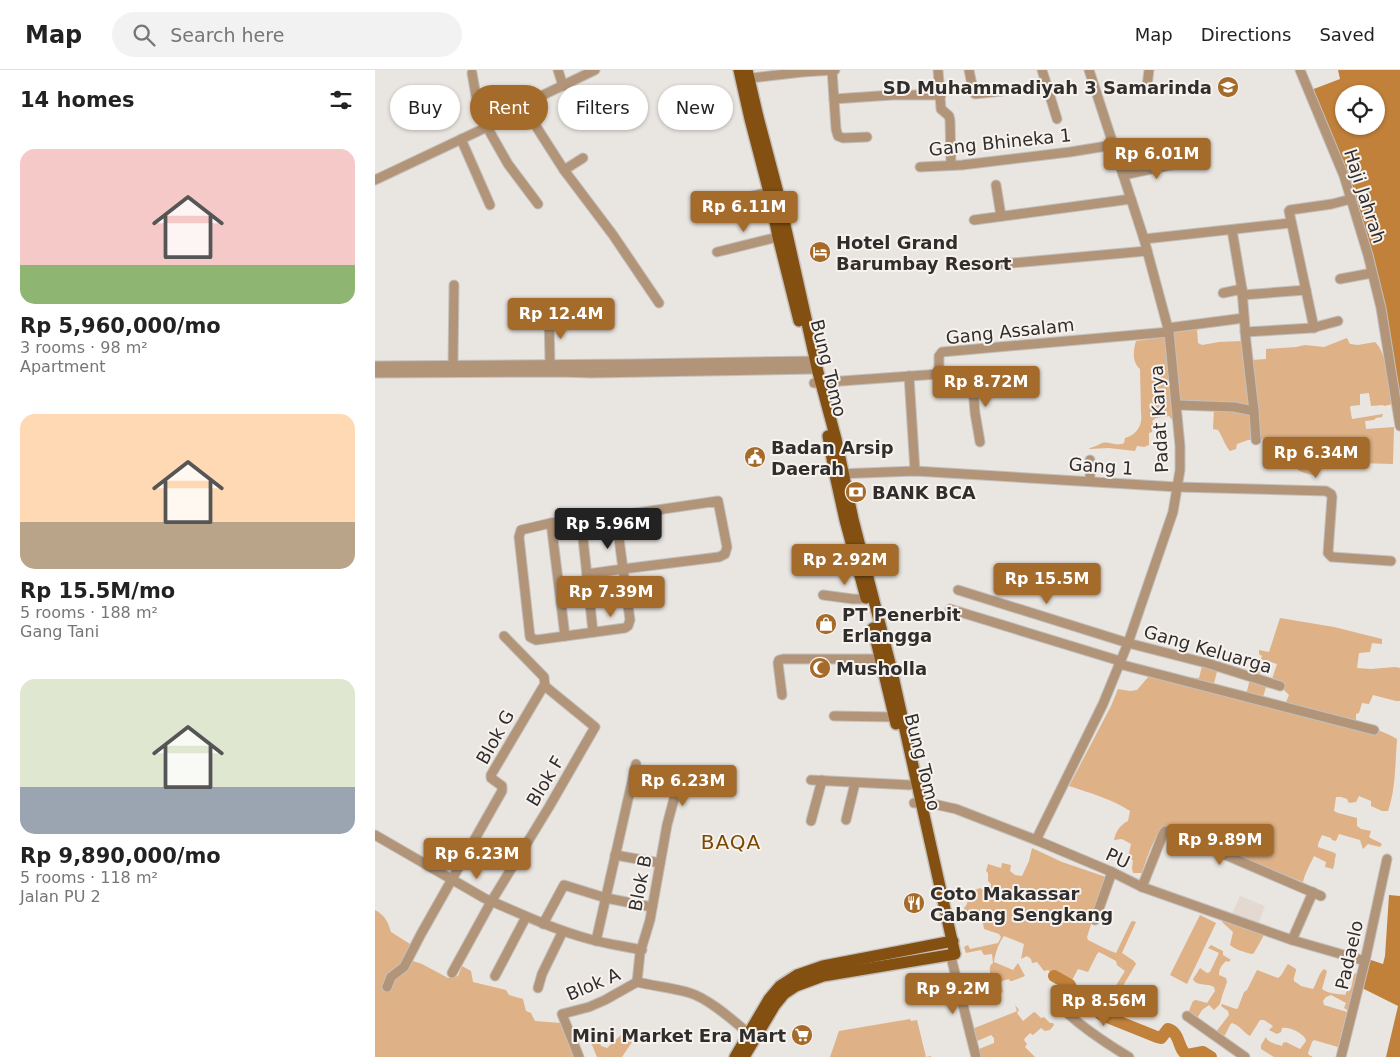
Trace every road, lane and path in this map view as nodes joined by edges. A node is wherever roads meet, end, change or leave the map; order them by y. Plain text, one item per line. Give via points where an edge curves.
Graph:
1 (558, 70) edge
2 (595, 70) edge
3 (833, 70) edge
4 (937, 70) edge
5 (969, 70) edge
6 (1042, 70) edge
7 (1089, 70) edge
8 (1149, 70) edge
9 (1300, 70) edge
10 (803, 71) edge
11 (473, 73) dead end
12 (583, 73) edge
13 (744, 74) edge
14 (475, 85) edge
15 (563, 85) edge
16 (565, 85) edge
17 (1147, 86) dead end
18 (1002, 91) dead end
19 (941, 95) junction
20 (834, 99) junction
21 (754, 118) junction
22 (1057, 119) dead end
23 (480, 130) edge
24 (489, 130) edge
25 (538, 130) edge
26 (867, 137) dead end
27 (461, 139) junction
28 (1113, 145) junction
29 (583, 158) dead end
30 (1185, 162) dead end
31 (951, 165) junction
32 (920, 168) dead end
33 (564, 170) junction
34 (1123, 175) junction
35 (375, 180) edge
36 (996, 185) dead end
37 (769, 192) junction
38 (1131, 199) junction
39 (1351, 199) junction
40 (728, 202) dead end
41 (538, 204) dead end
42 (490, 205) dead end
43 (1001, 216) junction
44 (973, 220) dead end
45 (1291, 223) junction
46 (779, 229) junction
47 (1232, 230) junction
48 (1144, 239) junction
49 (1147, 251) junction
50 (717, 252) dead end
51 (990, 266) dead end
52 (1372, 273) junction
53 (1341, 279) dead end
54 (454, 285) dead end
55 (1307, 290) junction
56 (1242, 292) junction
57 (1223, 293) dead end
58 (659, 303) dead end
59 (549, 317) dead end
60 (1244, 318) junction
61 (1338, 321) dead end
62 (1314, 328) junction
63 (1169, 330) junction
64 (1245, 332) junction
65 (453, 365) junction
66 (813, 365) junction
67 (375, 366) edge
68 (556, 367) junction
69 (1032, 372) dead end
70 (375, 373) edge
71 (939, 374) junction
72 (909, 376) junction
73 (972, 376) junction
74 (817, 383) junction
75 (1177, 405) junction
76 (1254, 411) junction
77 (1400, 426) edge
78 (1256, 440) dead end
79 (980, 442) dead end
80 (1090, 460) dead end
81 (915, 472) junction
82 (839, 474) junction
83 (1090, 481) junction
84 (1177, 487) junction
85 (616, 516) junction
86 (581, 520) junction
87 (551, 522) junction
88 (1391, 561) dead end
89 (623, 569) junction
90 (587, 574) junction
91 (958, 590) dead end
92 (823, 595) dead end
93 (866, 599) junction
94 (950, 609) dead end
95 (593, 632) junction
96 (878, 633) junction
97 (504, 636) dead end
98 (565, 636) junction
99 (1128, 643) junction
100 (881, 659) junction
101 (1119, 663) junction
102 (544, 686) junction
103 (1280, 686) dead end
104 (782, 695) dead end
105 (834, 716) dead end
106 (894, 717) junction
107 (1374, 730) dead end
108 (636, 764) dead end
109 (811, 780) dead end
110 (822, 780) junction
111 (855, 783) junction
112 (677, 784) dead end
113 (910, 786) junction
114 (918, 803) junction
115 (846, 820) dead end
116 (811, 821) dead end
117 (375, 834) edge
118 (1036, 840) junction
119 (615, 855) junction
120 (1387, 859) dead end
121 (660, 863) junction
122 (1112, 872) junction
123 (452, 880) junction
124 (1142, 887) junction
125 (606, 898) junction
126 (491, 902) junction
127 (652, 908) junction
128 (526, 917) junction
129 (1095, 920) dead end
130 (543, 924) junction
131 (563, 931) junction
132 (1292, 940) junction
133 (596, 941) junction
134 (950, 941) junction
135 (642, 948) junction
136 (926, 953) junction
137 (953, 953) junction
138 (1365, 961) junction
139 (452, 973) dead end
140 (495, 976) dead end
141 (637, 982) junction
142 (387, 987) dead end
143 (538, 988) dead end
144 (1067, 1012) dead end
145 (1187, 1016) dead end
146 (752, 1036) junction
147 (579, 1057) edge
148 (735, 1057) edge
149 (744, 1057) edge
150 (976, 1057) edge
151 (1129, 1057) edge
152 (1245, 1057) edge
153 (1341, 1057) edge

1 - 15 street
2 - 12 street
3 - 10 street
3 - 20 street
4 - 19 street
5 - 18 street via 975,94
6 - 22 street
7 - 28 street, Padat Karya
8 - 17 street
9 - 39 street, Haji Jahrah
10 - 13 street
11 - 14 street
12 - 16 street
13 - 21 main road, Bung Tomo
19 - 20 street
19 - 31 street via 941,109 950,120
20 - 26 street via 838,136
21 - 37 main road, Bung Tomo
21 - 46 main road, Bung Tomo
23 - 27 street
24 - 41 street via 508,164
25 - 33 street
27 - 35 street
27 - 42 street
28 - 31 street, Gang Bhineka 1
28 - 34 street, Padat Karya
29 - 33 street
30 - 34 street
31 - 32 street, Gang Bhineka 1
33 - 58 street
34 - 38 street, Padat Karya
36 - 43 street
37 - 40 street
37 - 46 main road, Bung Tomo
38 - 43 street
38 - 48 street, Padat Karya
39 - 45 street via 1290,210
39 - 52 street, Haji Jahrah
43 - 44 street
45 - 47 street
45 - 55 street
46 - 50 street
46 - 66 main road, Bung Tomo
47 - 48 street
47 - 56 street
48 - 49 street, Padat Karya
49 - 51 street
49 - 63 street, Padat Karya
52 - 53 street
52 - 77 street, Haji Jahrah via 1381,308
54 - 65 street
55 - 56 street
55 - 62 street
56 - 57 street
56 - 60 street
59 - 68 street
60 - 63 street
60 - 64 street
61 - 62 street
62 - 64 street
63 - 71 street, Gang Assalam via 940,353
63 - 75 street, Padat Karya
64 - 76 street
65 - 67 street
65 - 68 street
66 - 68 street via 592,373
66 - 74 main road, Bung Tomo
68 - 70 street
69 - 73 street
71 - 72 street
71 - 73 street via 946,377
72 - 74 street
72 - 81 street
73 - 79 street
74 - 82 main road, Bung Tomo
75 - 76 street
75 - 84 street, Padat Karya via 1180,470
76 - 78 street
80 - 83 street
81 - 82 street, Gang 1
81 - 83 street, Gang 1
82 - 93 main road, Bung Tomo
82 - 96 main road, Bung Tomo via 853,519
83 - 84 street, Gang 1
84 - 88 street, Gang 1 via 1329,492 1332,497 1329,555
84 - 99 street, Padat Karya via 1173,512
85 - 86 street
85 - 89 street
85 - 89 street via 719,501 727,547 725,554 719,557
86 - 87 street
86 - 90 street
87 - 98 street
87 - 98 street via 519,533 529,633 536,640
89 - 90 street
89 - 95 street via 630,620 628,626
90 - 95 street
91 - 99 street, Gang Keluarga
92 - 93 street
93 - 96 main road, Bung Tomo
94 - 101 street
95 - 98 street
96 - 100 main road, Bung Tomo
96 - 114 main road, Bung Tomo
97 - 102 street via 544,677
99 - 101 street, Padat Karya
99 - 103 street, Gang Keluarga
100 - 104 street via 779,660
100 - 106 main road, Bung Tomo
101 - 107 street
101 - 118 street, Padat Karya via 1103,704
102 - 123 street, Blok G via 491,775 502,789
102 - 126 street, Blok F via 595,727
105 - 106 street
106 - 113 main road, Bung Tomo
108 - 119 street
109 - 110 street
110 - 111 street
110 - 116 street
111 - 113 street
111 - 115 street
112 - 121 street, Blok B
113 - 114 main road, Bung Tomo
114 - 118 street, PU via 956,809
114 - 134 main road, Bung Tomo
117 - 123 street
118 - 122 street, PU
119 - 121 street
119 - 125 street
120 - 138 street, Padaelo
121 - 127 street, Blok B
122 - 124 street, PU
122 - 129 street
123 - 126 street
123 - 142 street via 404,966 391,977
124 - 132 street, PU
124 - 132 street via 1163,834 1172,832 1317,894
125 - 127 street
125 - 130 street via 564,885
125 - 133 street
126 - 128 street
126 - 139 street, Blok F
127 - 135 street, Blok B
128 - 130 street
128 - 140 street
130 - 131 street
131 - 133 street
131 - 143 street
132 - 138 street, PU
133 - 135 street
134 - 136 main road
134 - 137 main road, Bung Tomo
135 - 141 street, Blok B
136 - 137 main road
136 - 146 main road via 855,965 797,986 784,994
137 - 150 street, Bung Tomo
138 - 153 street, Padaelo
141 - 146 street via 700,997
141 - 147 street, Blok A via 589,1007 562,1014
144 - 151 street via 1108,1045
145 - 152 street
146 - 148 main road
146 - 149 main road

